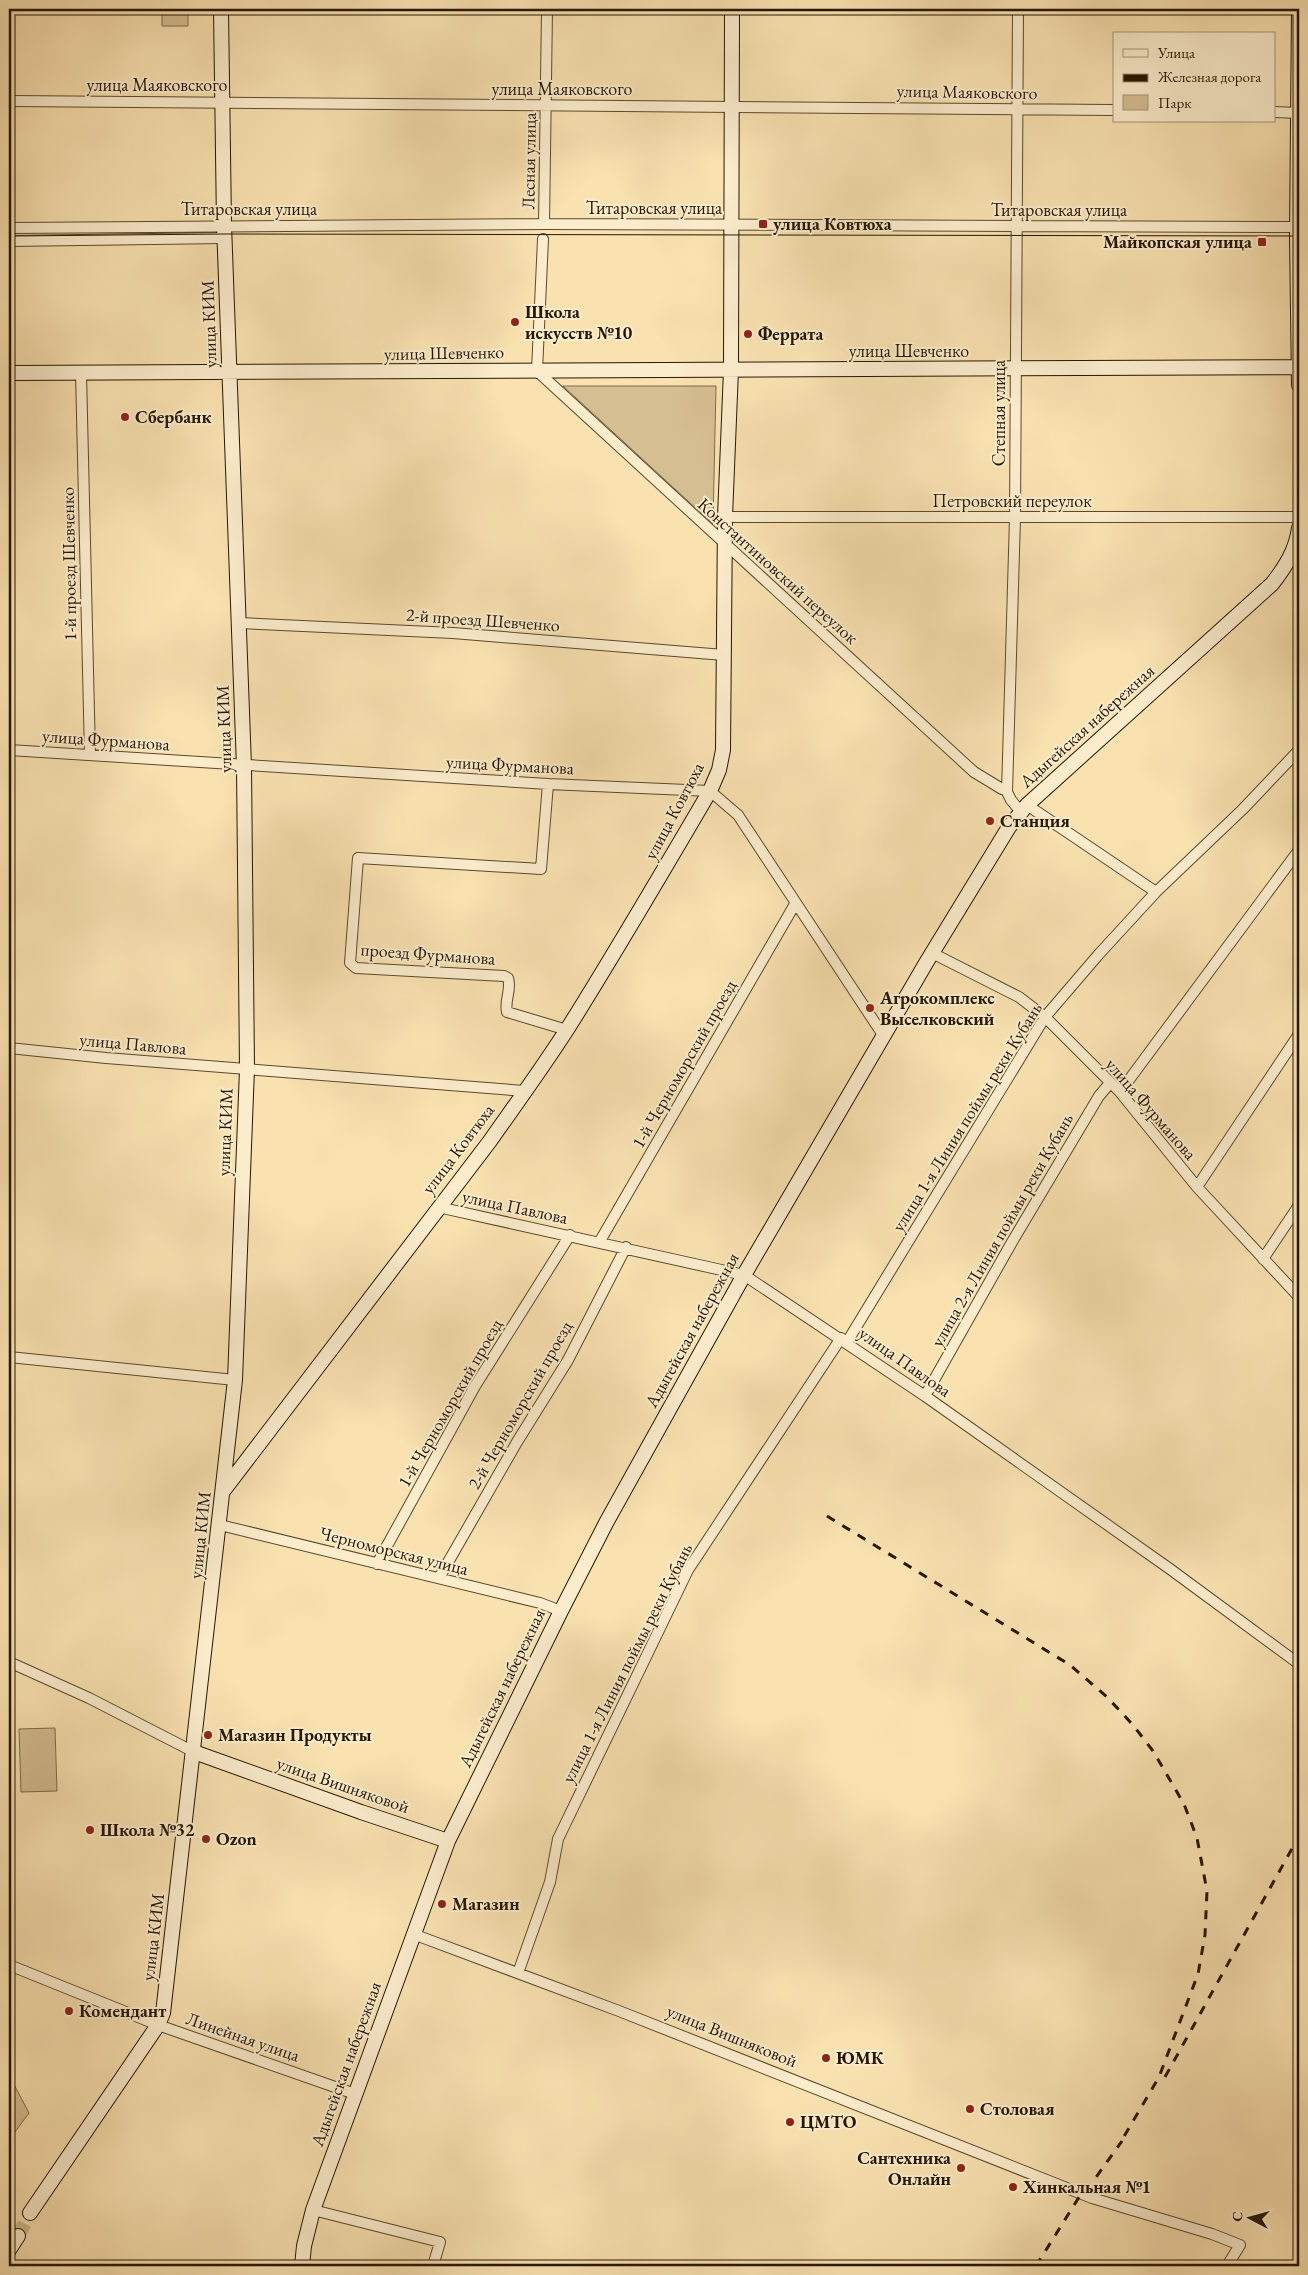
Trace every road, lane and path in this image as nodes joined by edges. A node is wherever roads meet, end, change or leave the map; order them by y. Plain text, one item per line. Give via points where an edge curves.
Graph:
1 (221, 9) edge
2 (547, 9) edge
3 (732, 9) edge
4 (1018, 9) edge
5 (1299, 9) edge
6 (9, 101) edge
7 (222, 102) junction
8 (546, 105) junction
9 (732, 106) junction
10 (1017, 109) junction
11 (1113, 110) edge
12 (1276, 112) edge
13 (1299, 113) edge
14 (544, 224) junction
15 (732, 225) junction
16 (1017, 226) junction
17 (9, 228) edge
18 (1298, 229) edge
19 (224, 232) junction
20 (543, 239) dead end
21 (9, 241) edge
22 (1299, 291) edge
23 (1299, 367) edge
24 (731, 370) junction
25 (1016, 370) junction
26 (537, 371) junction
27 (81, 372) junction
28 (9, 373) edge
29 (230, 374) junction
30 (1299, 385) edge
31 (725, 517) junction
32 (1299, 517) edge
33 (1015, 518) junction
34 (1299, 528) edge
35 (1298, 543) edge
36 (725, 544) junction
37 (239, 623) junction
38 (724, 655) junction
39 (9, 750) edge
40 (1299, 750) edge
41 (90, 755) junction
42 (244, 766) junction
43 (548, 784) junction
44 (1002, 789) dead end
45 (710, 791) junction
46 (1024, 809) junction
47 (1299, 850) edge
48 (1156, 892) junction
49 (796, 904) junction
50 (932, 953) junction
51 (1046, 1017) junction
52 (567, 1030) junction
53 (1299, 1034) edge
54 (883, 1036) junction
55 (9, 1048) edge
56 (247, 1069) junction
57 (1110, 1083) junction
58 (525, 1091) junction
59 (1120, 1092) junction
60 (1197, 1187) junction
61 (1299, 1205) edge
62 (438, 1207) junction
63 (570, 1235) junction
64 (600, 1241) junction
65 (626, 1248) junction
66 (1263, 1260) junction
67 (744, 1275) junction
68 (1299, 1297) edge
69 (844, 1340) junction
70 (9, 1357) edge
71 (235, 1380) junction
72 (925, 1396) junction
73 (223, 1491) junction
74 (220, 1525) junction
75 (378, 1564) junction
76 (438, 1578) junction
77 (561, 1612) junction
78 (9, 1662) edge
79 (1299, 1664) edge
80 (194, 1752) junction
81 (448, 1841) junction
82 (413, 1934) junction
83 (9, 1965) edge
84 (518, 1973) junction
85 (158, 2025) junction
86 (355, 2094) junction
87 (314, 2210) junction
88 (30, 2213) tunnel mouth
89 (18, 2236) tunnel mouth
90 (9, 2250) edge
91 (302, 2266) edge
92 (433, 2266) edge
93 (1227, 2266) edge

1 - 7 street, улица КИМ
2 - 8 street, Лесная улица
3 - 9 street, улица Ковтюха
4 - 10 street, Степная улица
5 - 13 street
6 - 7 street, улица Маяковского
7 - 8 street, улица Маяковского
7 - 19 street, улица КИМ
8 - 9 street, улица Маяковского
8 - 14 street, Лесная улица
9 - 10 street, улица Маяковского
9 - 15 street, улица Ковтюха
10 - 11 street, улица Маяковского
10 - 16 street, Степная улица
12 - 13 street
13 - 18 street
14 - 15 street, Титаровская улица
14 - 19 street, Титаровская улица
15 - 16 street, Титаровская улица
15 - 24 street, улица Ковтюха
16 - 18 street, Титаровская улица
16 - 25 street, Степная улица
17 - 19 street, Титаровская улица
18 - 22 street
19 - 21 street, Титаровская улица
19 - 29 street, улица КИМ
20 - 26 street
22 - 23 street
23 - 25 street, улица Шевченко
23 - 30 street
24 - 25 street, улица Шевченко
24 - 26 street, улица Шевченко
24 - 31 street, улица Ковтюха
25 - 33 street, Степная улица
26 - 29 street, улица Шевченко
26 - 36 street, Константиновский переулок
27 - 28 street, улица Шевченко
27 - 29 street, улица Шевченко
27 - 41 street, 1-й проезд Шевченко
29 - 37 street, улица КИМ
31 - 33 street, Петровский переулок
31 - 36 street, улица Ковтюха
32 - 33 street, Петровский переулок
33 - 46 street, Степная улица via 1007,792 1011,800
34 - 35 street, Адыгейская набережная
35 - 46 street, Адыгейская набережная via 1272,584
36 - 38 street, улица Ковтюха
36 - 44 street, Константиновский переулок via 974,772
37 - 38 street, 2-й проезд Шевченко via 444,633
37 - 42 street, улица КИМ
38 - 45 street, улица Ковтюха via 723,750
39 - 41 street, улица Фурманова
40 - 48 street, улица 1-я Линия поймы реки Кубань
41 - 42 street, улица Фурманова
42 - 43 street, улица Фурманова
42 - 56 street, улица КИМ
43 - 45 street, улица Фурманова
43 - 52 street, проезд Фурманова via 541,869 358,858 350,963 356,968 504,976 510,984 507,1012
45 - 49 street via 738,815
45 - 52 street, улица Ковтюха
46 - 48 street
46 - 50 street, Адыгейская набережная via 1009,827
47 - 59 street
48 - 51 street, улица 1-я Линия поймы реки Кубань via 1098,954
49 - 54 street
49 - 64 street, 1-й Черноморский проезд
50 - 51 street, улица Фурманова via 1019,997
50 - 54 street, Адыгейская набережная
51 - 57 street, улица Фурманова
51 - 69 street, улица 1-я Линия поймы реки Кубань
52 - 58 street, улица Ковтюха
53 - 60 street
54 - 67 street, Адыгейская набережная
55 - 56 street, улица Павлова
56 - 58 street, улица Павлова
56 - 71 street, улица КИМ
57 - 59 street, улица Фурманова
57 - 72 street, улица 2-я Линия поймы реки Кубань via 1099,1096 1012,1242
58 - 62 street, улица Ковтюха
59 - 60 street, улица Фурманова
60 - 66 street, улица Фурманова
61 - 66 street
62 - 63 street, улица Павлова
62 - 73 street, улица Ковтюха
63 - 64 street, улица Павлова
63 - 75 street, 1-й Черноморский проезд via 475,1386
64 - 65 street, улица Павлова
65 - 67 street, улица Павлова
65 - 76 street, 2-й Черноморский проезд via 568,1360
66 - 68 street, улица Фурманова
67 - 69 street, улица Павлова
67 - 77 street, Адыгейская набережная via 606,1523
69 - 72 street, улица Павлова
69 - 84 street, улица 1-я Линия поймы реки Кубань via 688,1570 558,1839 550,1882
70 - 71 street
71 - 73 street, улица КИМ
72 - 79 street, улица Павлова via 1170,1568
73 - 74 street, улица КИМ
74 - 75 street, Черноморская улица
74 - 80 street, улица КИМ
75 - 76 street, Черноморская улица
76 - 77 street, Черноморская улица via 540,1603
77 - 81 street, Адыгейская набережная
78 - 80 street, улица Вишняковой via 89,1698
80 - 81 street, улица Вишняковой
80 - 85 street, улица КИМ via 163,2013
81 - 82 street, Адыгейская набережная
82 - 84 street, улица Вишняковой
82 - 86 street, Адыгейская набережная
83 - 85 street, Линейная улица
84 - 93 street, улица Вишняковой via 1092,2198 1240,2245
85 - 86 street, Линейная улица
85 - 88 street, улица КИМ
86 - 87 street, Адыгейская набережная
87 - 91 street, Адыгейская набережная
87 - 92 street via 440,2242
89 - 90 street

